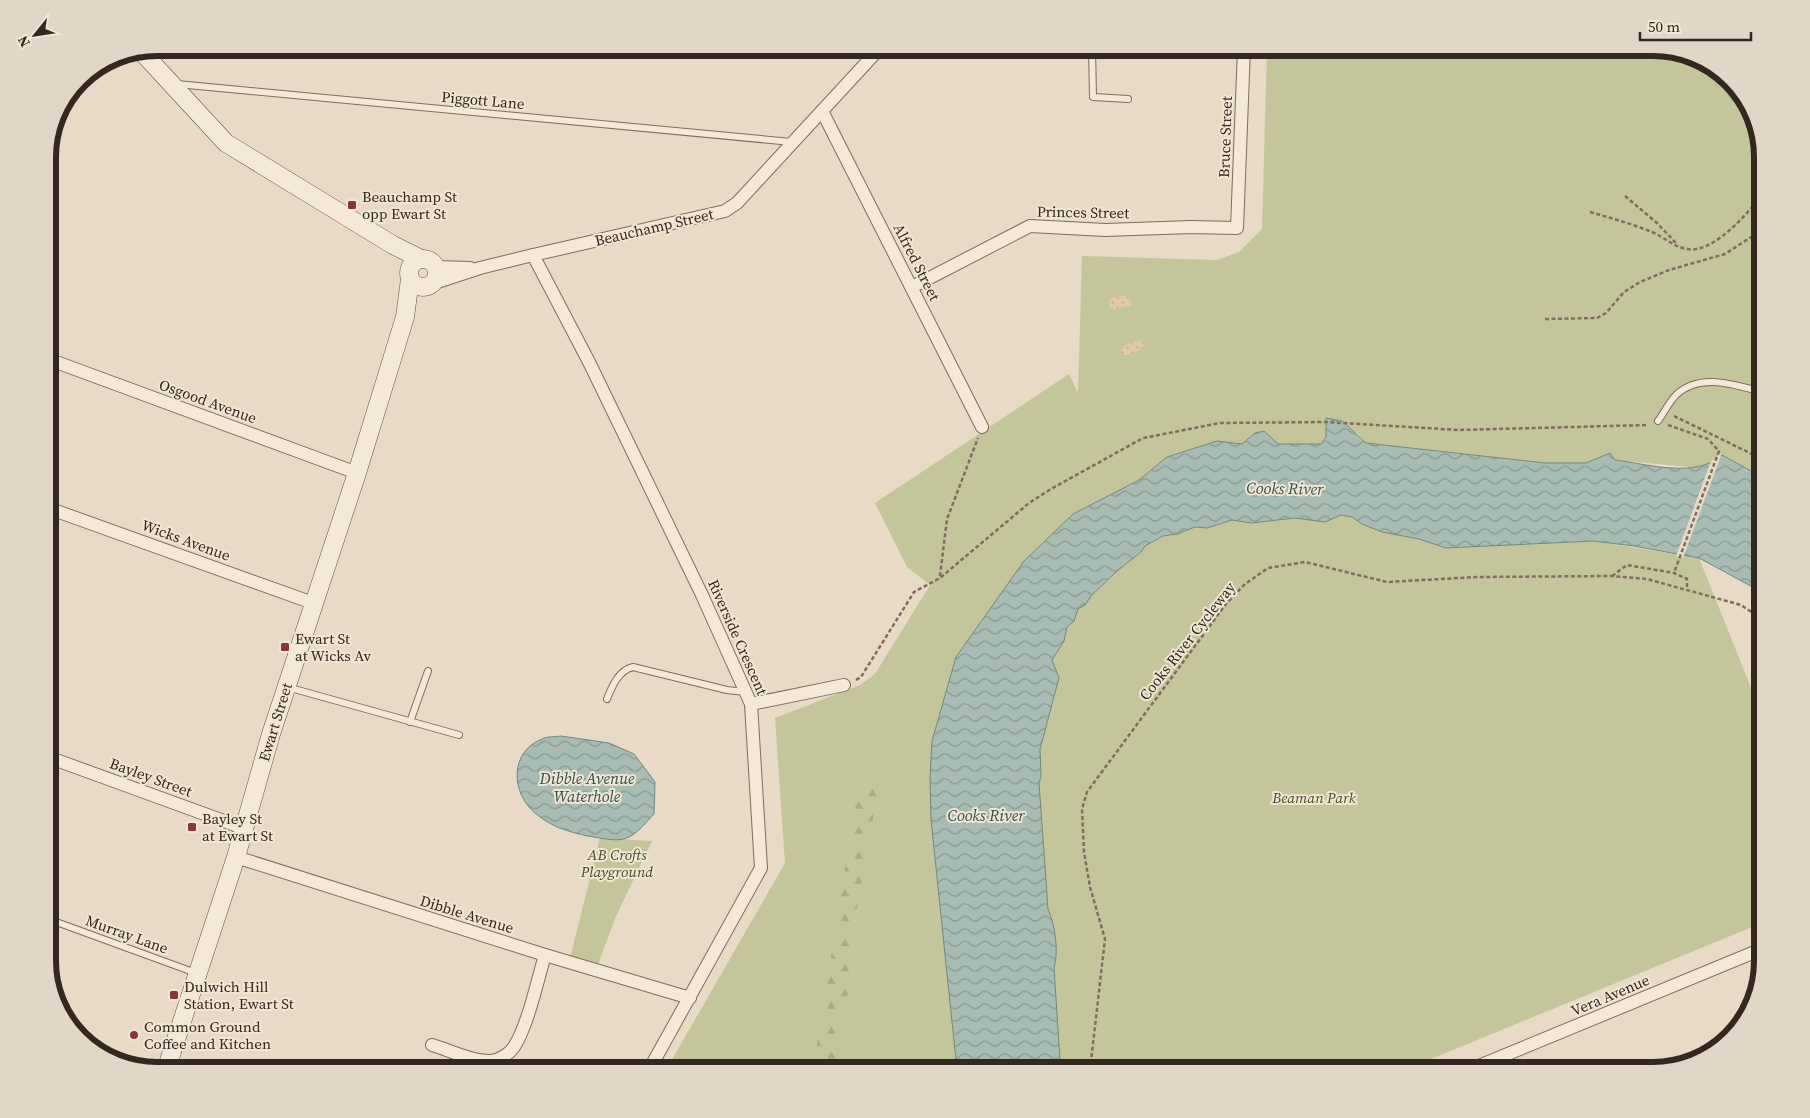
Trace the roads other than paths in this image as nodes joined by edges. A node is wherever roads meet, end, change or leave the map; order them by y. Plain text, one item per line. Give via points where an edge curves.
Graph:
1 (873, 56) edge
2 (1092, 56) edge
3 (1244, 56) edge
4 (146, 57) edge
5 (171, 83) junction
6 (1128, 99) dead end
7 (822, 111) junction
8 (793, 142) junction
9 (1238, 228) joint
10 (533, 255) junction
11 (422, 274) junction
12 (912, 287) junction
13 (56, 362) edge
14 (1754, 390) edge
15 (1658, 421) road end
16 (982, 427) road end
17 (357, 473) junction
18 (56, 511) edge
19 (313, 603) junction
20 (428, 671) dead end
21 (844, 685) road end
22 (286, 687) junction
23 (749, 698) junction
24 (607, 699) dead end
25 (410, 722) junction
26 (459, 735) dead end
27 (56, 760) edge
28 (243, 828) junction
29 (236, 857) junction
30 (56, 922) edge
31 (1754, 952) edge
32 (545, 956) junction
33 (197, 973) junction
34 (690, 998) junction
35 (432, 1045) dead end
36 (1508, 1056) junction
37 (169, 1062) edge
38 (654, 1062) edge
39 (1491, 1062) edge
40 (1511, 1062) edge

1 - 7 street, Beauchamp Street
2 - 6 lane via 1093,98
3 - 9 street, Bruce Street
4 - 5 street, Beauchamp Street
5 - 8 lane, Piggott Lane
5 - 11 street, Beauchamp Street via 226,143 393,245
7 - 8 street, Beauchamp Street
7 - 12 street, Alfred Street
8 - 10 street, Beauchamp Street via 737,203 725,211
9 - 12 street, Princes Street via 1105,230 1030,226
10 - 11 street, Beauchamp Street via 480,268
10 - 23 street, Riverside Crescent via 589,362
11 - 17 street, Ewart Street via 405,317
12 - 16 street, Alfred Street
13 - 17 street, Osgood Avenue
14 - 15 lane via 1722,381 1686,388 1675,396
17 - 19 street, Ewart Street
18 - 19 street, Wicks Avenue
19 - 22 street, Ewart Street
20 - 25 lane
21 - 23 street
22 - 25 lane
22 - 28 street, Ewart Street
23 - 24 lane via 633,667 624,670
23 - 34 street, Riverside Crescent via 761,868
25 - 26 lane
27 - 28 street, Bayley Street
28 - 29 street, Ewart Street
29 - 32 street, Dibble Avenue
29 - 33 street, Ewart Street
30 - 33 lane, Murray Lane
31 - 36 street, Vera Avenue
32 - 34 street, Dibble Avenue
32 - 35 street via 513,1049 502,1057 484,1061
33 - 37 street, Ewart Street
34 - 38 street, Riverside Crescent
36 - 39 street, Vera Avenue
36 - 40 lane

